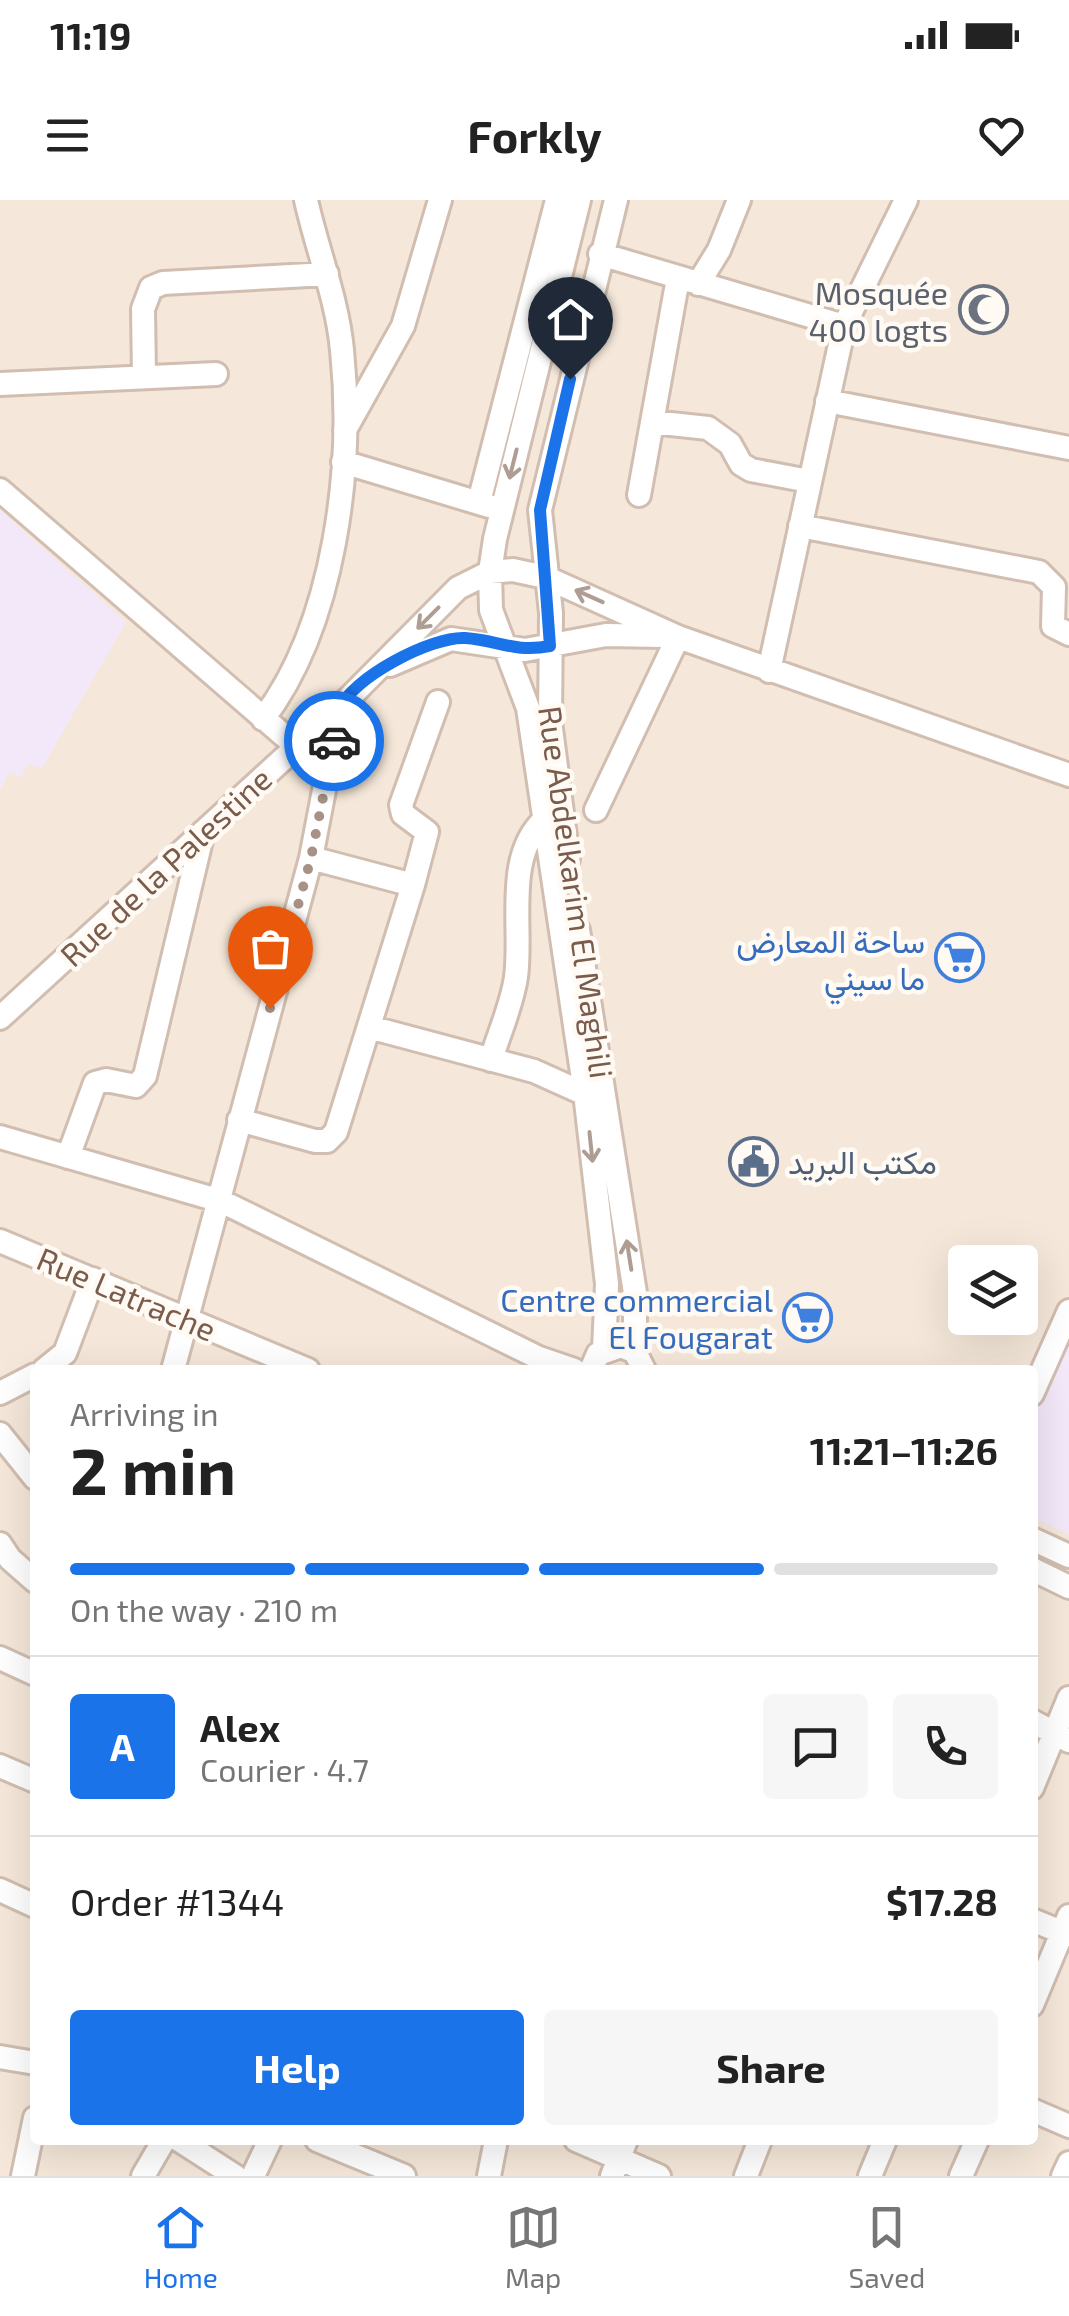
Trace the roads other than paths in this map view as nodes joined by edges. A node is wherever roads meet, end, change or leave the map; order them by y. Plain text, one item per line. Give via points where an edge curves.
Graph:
1 (306, 200) edge
2 (440, 200) edge
3 (557, 200) edge
4 (580, 200) edge
5 (616, 200) edge
6 (739, 200) edge
7 (906, 200) edge
8 (600, 254) junction
9 (327, 274) junction
10 (688, 281) junction
11 (844, 326) junction
12 (216, 374) dead end
13 (144, 376) junction
14 (0, 384) edge
15 (826, 400) junction
16 (652, 422) junction
17 (345, 430) junction
18 (1069, 448) edge
19 (343, 462) junction
20 (0, 480) edge
21 (810, 480) junction
22 (0, 490) edge
23 (639, 495) dead end
24 (479, 502) junction
25 (502, 512) junction
26 (800, 526) junction
27 (490, 572) junction
28 (545, 578) junction
29 (1069, 634) edge
30 (678, 636) junction
31 (550, 646) junction
32 (502, 648) junction
33 (769, 670) junction
34 (373, 673) junction
35 (438, 702) dead end
36 (340, 707) junction
37 (263, 719) junction
38 (296, 746) junction
39 (1069, 776) edge
40 (596, 810) dead end
41 (546, 818) junction
42 (203, 832) junction
43 (311, 858) junction
44 (413, 885) junction
45 (0, 1018) edge
46 (369, 1027) junction
47 (491, 1060) junction
48 (585, 1092) junction
49 (606, 1106) junction
50 (239, 1120) junction
51 (0, 1137) edge
52 (68, 1157) junction
53 (222, 1200) junction
54 (11, 1244) edge
55 (0, 1265) edge
56 (93, 1280) junction
57 (1069, 1312) edge
58 (184, 1319) junction
59 (604, 1349) junction
60 (50, 1365) edge
61 (174, 1365) edge
62 (296, 1365) edge
63 (559, 1365) edge
64 (594, 1365) edge
65 (644, 1365) edge
66 (30, 1378) edge
67 (1038, 1381) edge
68 (0, 1393) edge
69 (0, 1434) edge
70 (30, 1472) edge
71 (1038, 1542) edge
72 (0, 1544) edge
73 (1069, 1556) edge
74 (1038, 1572) edge
75 (30, 1577) edge
76 (1069, 1587) edge
77 (0, 1658) edge
78 (30, 1672) edge
79 (1069, 1698) edge
80 (1038, 1724) edge
81 (1062, 1737) edge
82 (0, 1766) edge
83 (1038, 1778) edge
84 (30, 1779) edge
85 (0, 1890) edge
86 (30, 1904) edge
87 (1038, 1921) edge
88 (1067, 1928) edge
89 (1038, 1992) edge
90 (0, 2057) edge
91 (30, 2062) edge
92 (1038, 2113) edge
93 (1069, 2126) edge
94 (30, 2140) edge
95 (161, 2145) edge
96 (188, 2145) edge
97 (268, 2145) edge
98 (329, 2145) edge
99 (495, 2145) edge
100 (588, 2145) edge
101 (758, 2145) edge
102 (883, 2145) edge
103 (975, 2145) edge
104 (618, 2158) edge
105 (1069, 2163) edge
106 (22, 2176) edge
107 (143, 2176) edge
108 (235, 2176) edge
109 (253, 2176) edge
110 (404, 2176) edge
111 (489, 2176) edge
112 (658, 2176) edge
113 (746, 2176) edge
114 (870, 2176) edge
115 (962, 2176) edge
116 (1063, 2176) edge

1 - 9 street
2 - 17 street via 404,326
3 - 24 street
4 -> 25 street
5 - 8 street, Rue Abdelkarim El Maghili
6 - 10 street via 719,250
7 - 11 street
8 - 10 street
8 - 28 street, Rue Abdelkarim El Maghili via 542,492
9 - 13 street via 163,282 151,288 143,309
9 - 17 street via 342,350
10 - 11 street
10 - 16 street
11 - 15 street
12 - 13 street
13 - 14 street
15 - 18 street
15 - 21 street
16 - 21 street via 708,428 751,470
16 - 23 street
17 - 19 street
19 - 24 street
19 - 37 street via 311,638
20 - 22 street
21 - 26 street
22 - 37 street
24 - 25 street
25 - 27 street
26 - 29 street via 1039,572 1054,587 1052,626
26 - 33 street
27 - 28 street
27 - 32 street
27 -> 34 street, Rue de la Palestine via 458,588
30 -> 28 street
28 - 31 street, Rue Abdelkarim El Maghili
30 - 31 street via 606,634
30 - 33 street
30 - 40 street
31 - 32 street
31 - 49 street, Rue Abdelkarim El Maghili via 552,742
32 - 34 street via 451,639
32 - 41 street via 526,701
33 - 39 street
34 - 36 street, Rue de la Palestine
35 - 44 street via 401,805 428,832
36 - 38 street, Rue de la Palestine
36 - 43 street
37 - 38 street
38 - 42 street, Rue de la Palestine
41 - 47 street via 533,830 522,871 515,981
41 - 48 street
42 - 45 street, Rue de la Palestine
42 - 52 street via 145,1076 136,1086 94,1084
43 - 44 street
43 - 50 street
44 - 46 street
46 - 47 street
46 - 50 street via 336,1132 327,1141 301,1140
47 - 48 street
48 - 49 street
48 -> 59 street via 607,1284
65 -> 49 street, Rue Abdelkarim El Maghili
50 - 53 street
51 - 52 street
52 - 53 street
53 - 58 street
53 - 63 street
54 - 55 street
54 - 56 street, Rue Latrache
56 - 58 street, Rue Latrache
56 - 60 street via 65,1352
57 - 67 street
58 - 61 street
58 - 62 street, Rue Latrache
59 - 64 street
59 - 65 street via 620,1346
66 - 68 street
69 - 70 street
71 - 73 street
72 - 75 street
74 - 76 street
77 - 78 street
79 - 81 street
80 - 81 street
81 - 83 street
82 - 84 street
85 - 86 street
87 - 88 street
88 - 89 street
90 - 91 street
92 - 93 street
94 - 106 street
95 - 107 street
96 - 108 street
97 - 109 street
98 - 110 street
99 - 111 street
100 - 104 street
101 - 113 street
102 - 114 street
103 - 115 street
104 - 112 street
105 - 116 street

